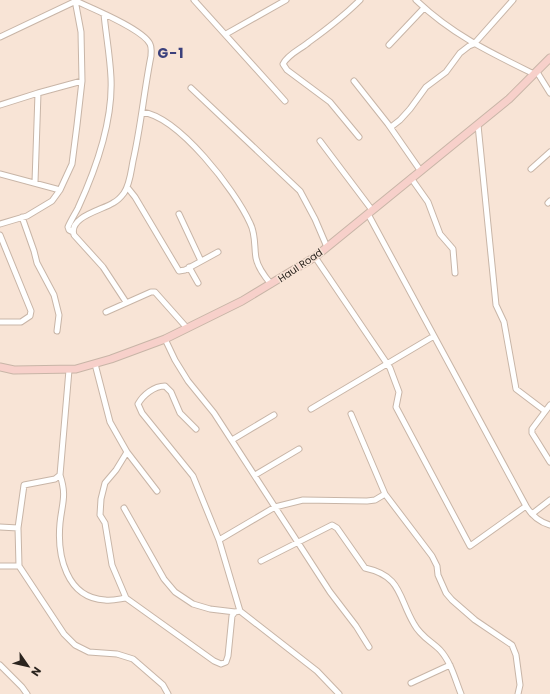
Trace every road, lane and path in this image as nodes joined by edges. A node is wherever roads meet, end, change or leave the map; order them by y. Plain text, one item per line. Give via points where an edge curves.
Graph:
1 (75, 0) edge
2 (194, 0) edge
3 (286, 0) edge
4 (360, 0) edge
5 (416, 0) edge
6 (513, 0) edge
7 (424, 8) junction
8 (104, 14) junction
9 (226, 34) junction
10 (0, 37) edge
11 (474, 44) junction
12 (389, 45) dead end
13 (550, 58) edge
14 (536, 73) junction
15 (82, 81) junction
16 (354, 81) dead end
17 (191, 88) dead end
18 (38, 93) junction
19 (550, 93) edge
20 (285, 101) dead end
21 (0, 105) edge
22 (142, 112) junction
23 (478, 125) junction
24 (391, 127) junction
25 (359, 137) dead end
26 (320, 141) dead end
27 (550, 152) edge
28 (531, 169) dead end
29 (420, 170) junction
30 (0, 174) edge
31 (411, 178) junction
32 (34, 182) junction
33 (127, 187) junction
34 (60, 190) junction
35 (370, 212) junction
36 (179, 214) dead end
37 (22, 217) junction
38 (0, 224) edge
39 (73, 232) junction
40 (0, 235) edge
41 (327, 247) junction
42 (218, 252) dead end
43 (315, 257) junction
44 (201, 261) junction
45 (189, 267) junction
46 (455, 273) dead end
47 (198, 283) dead end
48 (271, 284) junction
49 (126, 302) junction
50 (106, 312) dead end
51 (0, 322) edge
52 (187, 328) junction
53 (57, 331) dead end
54 (434, 336) junction
55 (165, 339) junction
56 (95, 364) junction
57 (388, 364) junction
58 (0, 367) edge
59 (69, 370) junction
60 (550, 405) edge
61 (312, 409) dead end
62 (545, 411) junction
63 (274, 414) dead end
64 (351, 414) dead end
65 (196, 429) dead end
66 (232, 440) junction
67 (299, 449) dead end
68 (127, 452) junction
69 (550, 462) edge
70 (60, 475) junction
71 (255, 475) junction
72 (157, 491) dead end
73 (385, 494) junction
74 (550, 500) edge
75 (526, 506) junction
76 (275, 507) junction
77 (124, 508) dead end
78 (532, 514) junction
79 (550, 525) edge
80 (0, 527) edge
81 (18, 528) junction
82 (219, 540) junction
83 (298, 543) junction
84 (261, 561) dead end
85 (0, 566) edge
86 (19, 566) junction
87 (126, 598) junction
88 (238, 611) junction
89 (369, 647) dead end
90 (0, 665) edge
91 (450, 665) junction
92 (411, 683) dead end
93 (27, 694) edge
94 (168, 694) edge
95 (339, 694) edge
96 (461, 694) edge
97 (518, 694) edge

1 - 8 street
1 - 10 street
1 - 15 street via 81,32
2 - 9 street
3 - 9 street
4 - 25 street via 283,64 287,70 330,102
5 - 7 street
6 - 11 street
7 - 11 street
7 - 12 street
8 - 22 street via 130,26 151,44
8 - 39 street via 111,79 110,102 105,132 95,163 68,227
9 - 20 street
11 - 14 street
11 - 24 street via 460,53 446,72 426,87 400,120
13 - 14 main road, Haul Road
14 - 19 street
14 - 23 main road, Haul Road
15 - 18 street
15 - 34 street via 72,164
16 - 24 street
17 - 41 street via 300,191
18 - 21 street
18 - 32 street
22 - 33 street
22 - 48 street via 167,122 205,157 251,224 256,259
23 - 29 main road, Haul Road
23 - 62 street via 496,305 504,322 516,389
24 - 29 street
26 - 35 street
27 - 28 street
29 - 31 main road, Haul Road
30 - 32 street
31 - 35 main road, Haul Road
31 - 46 street via 428,202 440,234 452,250
32 - 34 street
33 - 39 street via 113,204 79,220
33 - 45 street via 179,271
34 - 37 street via 52,201
35 - 41 main road, Haul Road
35 - 54 street
36 - 44 street
37 - 38 street
37 - 53 street via 37,263 54,295 59,315
39 - 49 street via 103,267
40 - 51 street via 31,312 30,316 20,322
41 - 43 main road, Haul Road
42 - 44 street
43 - 48 main road, Haul Road
43 - 57 street
44 - 45 street
45 - 47 street
48 - 52 main road, Haul Road
49 - 50 street
49 - 52 street via 155,292
52 - 55 main road, Haul Road
54 - 57 street
54 - 75 street
55 - 56 main road, Haul Road
55 - 66 street via 188,381
56 - 59 main road, Haul Road
56 - 68 street via 110,422
57 - 61 street
57 - 75 street via 399,392 396,407 470,546
58 - 59 main road, Haul Road via 14,370
59 - 70 street
60 - 62 street
62 - 69 street via 532,432
63 - 66 street
64 - 73 street
65 - 82 street via 180,413 171,392 165,386 142,396 138,404 142,414 193,476
66 - 71 street
67 - 71 street
68 - 72 street
68 - 87 street via 105,483 100,515 104,523 112,565
70 - 81 street via 55,479 24,485
70 - 87 street via 64,487 59,544 66,575 85,595 105,600
71 - 76 street
73 - 76 street via 367,501 303,500
73 - 97 street via 432,556 446,593 475,620 512,645 520,685
74 - 78 street
75 - 78 street
76 - 82 street
76 - 83 street
77 - 88 street via 164,579 175,592 193,604 210,609
78 - 79 street via 542,523
80 - 81 street
81 - 86 street
82 - 88 street
83 - 84 street
83 - 89 street
83 - 91 street via 332,526 337,528 365,568 387,576 397,587 414,625
85 - 86 street
86 - 94 street via 64,634 76,645 89,652 117,654 133,659 163,685
87 - 88 street via 214,662 221,664 226,662 228,656 232,616
88 - 95 street via 317,670
90 - 93 street
91 - 92 street
91 - 96 street

